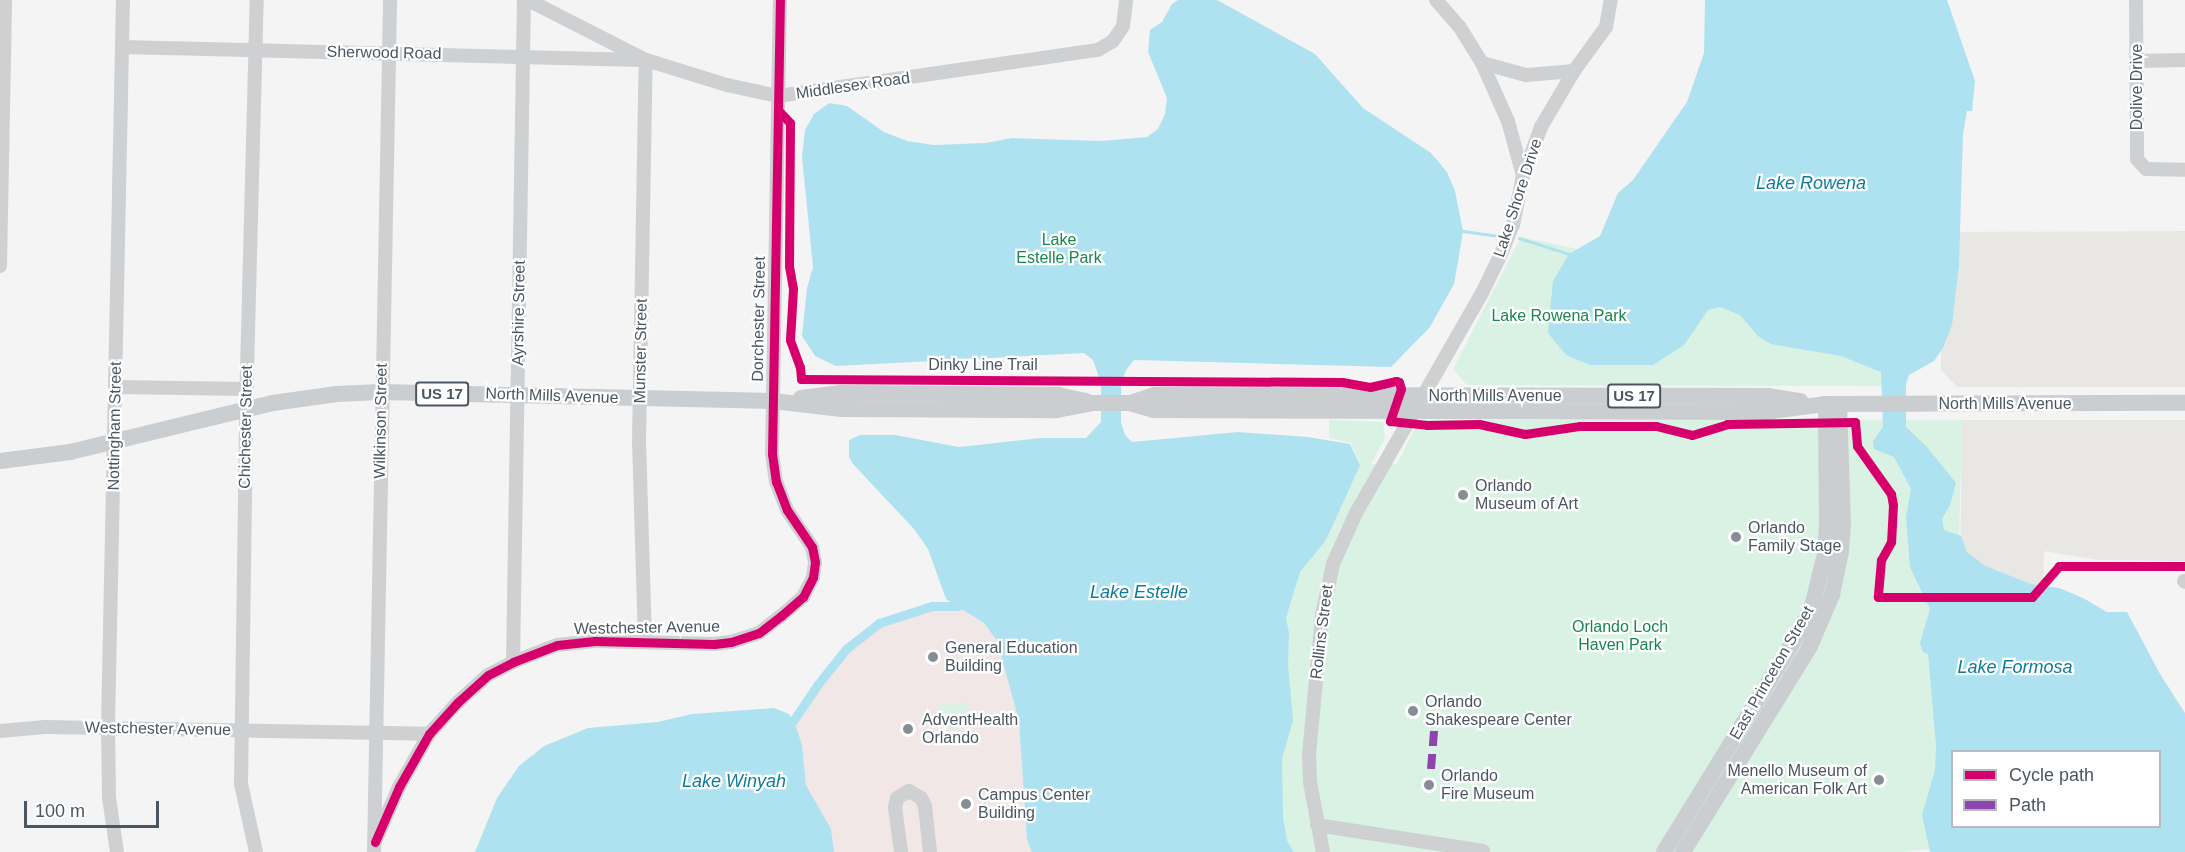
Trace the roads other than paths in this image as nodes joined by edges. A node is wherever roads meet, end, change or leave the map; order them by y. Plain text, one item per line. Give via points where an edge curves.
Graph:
1 (5, 0) edge
2 (123, 0) edge
3 (257, 0) edge
4 (390, 0) edge
5 (524, 0) edge
6 (528, 0) edge
7 (780, 0) edge
8 (1126, 0) edge
9 (1436, 0) edge
10 (1611, 0) edge
11 (2136, 0) edge
12 (122, 47) junction
13 (256, 51) junction
14 (389, 53) junction
15 (523, 56) junction
16 (646, 60) junction
17 (2185, 60) edge
18 (2137, 61) junction
19 (1482, 63) junction
20 (1574, 71) junction
21 (778, 96) junction
22 (2185, 170) edge
23 (1523, 176) junction
24 (0, 266) edge
25 (115, 387) junction
26 (247, 389) junction
27 (381, 392) junction
28 (517, 395) junction
29 (1421, 396) junction
30 (640, 399) junction
31 (772, 401) junction
32 (1130, 403) junction
33 (1833, 404) junction
34 (2185, 404) edge
35 (246, 409) junction
36 (1412, 412) junction
37 (115, 442) junction
38 (0, 460) edge
39 (781, 616) joint
40 (645, 642) junction
41 (513, 662) junction
42 (108, 727) junction
43 (241, 730) junction
44 (0, 731) edge
45 (374, 734) junction
46 (429, 734) junction
47 (1715, 785) junction
48 (1317, 825) junction
49 (375, 847) edge
50 (1483, 851) edge
51 (117, 852) edge
52 (256, 852) edge
53 (901, 852) edge
54 (930, 852) edge
55 (1323, 852) edge
56 (1664, 852) edge
57 (1683, 852) edge

1 - 24 street
2 - 12 street, Nottingham Street
3 - 13 street, Chichester Street
4 - 14 street, Wilkinson Street
5 - 15 street, Ayrshire Street
6 - 16 street, Middlesex Road
7 - 21 street, Dorchester Street
8 - 21 street, Middlesex Road via 1123,26 1113,41 1098,51
9 - 19 street
10 - 20 street, Lake Shore Drive via 1606,27
11 - 18 street, Dolive Drive
12 - 13 street, Sherwood Road
12 - 25 street, Nottingham Street
13 - 14 street, Sherwood Road
13 - 26 street, Chichester Street
14 - 15 street, Sherwood Road
14 - 27 street, Wilkinson Street
15 - 16 street, Sherwood Road
15 - 28 street, Ayrshire Street
16 - 21 street, Middlesex Road
16 - 30 street, Munster Street
17 - 18 street
18 - 22 street, Dolive Drive via 2137,159 2146,169
19 - 20 street via 1526,75
19 - 23 street via 1508,121
20 - 23 street, Lake Shore Drive via 1541,128
21 - 31 street, Dorchester Street
23 - 29 street, Lake Shore Drive via 1513,225 1501,254
25 - 26 street
25 - 37 street, Nottingham Street
26 - 35 street, Chichester Street
27 - 28 main road, North Mills Avenue / US 17
27 - 35 main road, North Mills Avenue / US 17 via 315,396
27 - 45 street, Wilkinson Street
28 - 30 main road, North Mills Avenue / US 17
28 - 41 street, Ayrshire Street
29 - 32 main road, North Mills Avenue / US 17 via 1155,395
29 - 33 main road, North Mills Avenue / US 17 via 1768,396
29 - 36 street, Rollins Street
30 - 31 main road, North Mills Avenue / US 17
30 - 40 street, Munster Street
31 - 32 main road, North Mills Avenue / US 17 via 842,393 1058,395 1092,402
31 - 39 street, Dorchester Street via 776,482 788,510 812,547 815,562 813,577 802,597
32 - 36 main road, North Mills Avenue / US 17 via 1154,410
33 - 34 main road, North Mills Avenue / US 17
33 - 36 main road, North Mills Avenue / US 17 via 1766,412
33 - 47 main road, East Princeton Street via 1827,526 1820,579 1801,629
35 - 37 main road, North Mills Avenue / US 17
35 - 43 street, Chichester Street
36 - 48 street, Rollins Street via 1356,513 1333,564 1326,591 1309,755
37 - 38 main road, North Mills Avenue / US 17 via 51,456
37 - 42 street, Nottingham Street
39 - 40 street, Westchester Avenue via 759,633 730,642
40 - 41 street, Westchester Avenue via 557,645
41 - 46 street, Westchester Avenue via 488,675
42 - 43 street, Westchester Avenue
42 - 44 street, Westchester Avenue
42 - 51 street, Nottingham Street via 109,798
43 - 45 street, Westchester Avenue
43 - 52 street, Chichester Street via 241,784
45 - 46 street, Westchester Avenue
45 - 49 street, Wilkinson Street
46 - 49 street, Wilkinson Street via 408,770
47 - 56 main road, East Princeton Street
47 - 57 main road, East Princeton Street
48 - 50 street
48 - 55 street, Rollins Street
53 - 54 street via 895,807 897,798 909,791 921,798 925,806

